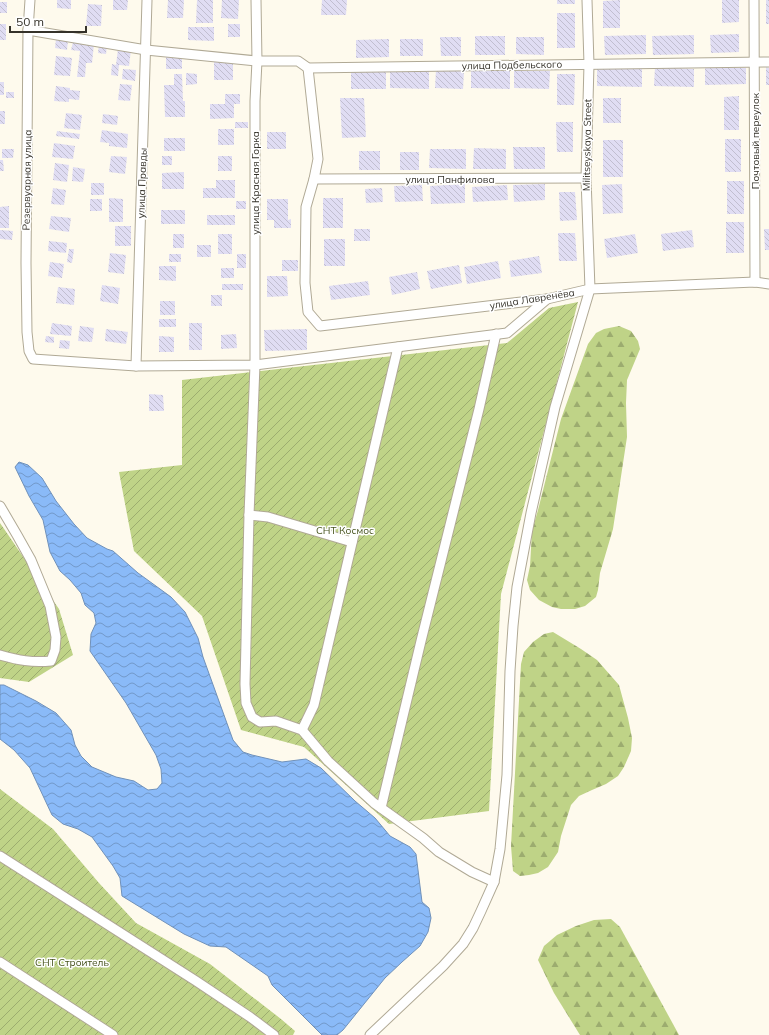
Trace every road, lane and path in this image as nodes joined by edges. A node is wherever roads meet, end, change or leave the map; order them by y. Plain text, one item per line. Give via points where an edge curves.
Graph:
1 (30, 0) edge
2 (147, 0) edge
3 (256, 0) edge
4 (587, 0) edge
5 (754, 0) edge
6 (28, 30) junction
7 (146, 50) junction
8 (257, 61) junction
9 (755, 62) junction
10 (769, 62) edge
11 (588, 64) junction
12 (308, 68) junction
13 (586, 178) junction
14 (314, 179) junction
15 (755, 282) junction
16 (769, 284) edge
17 (590, 289) junction
18 (547, 299) junction
19 (496, 334) junction
20 (398, 347) junction
21 (255, 365) junction
22 (136, 366) junction
23 (0, 506) edge
24 (249, 515) junction
25 (352, 542) junction
26 (0, 655) edge
27 (302, 730) junction
28 (381, 808) junction
29 (0, 856) edge
30 (494, 882) junction
31 (0, 962) edge
32 (113, 1035) edge
33 (274, 1035) edge
34 (370, 1035) edge

1 - 6 street, Резервуарная улица
2 - 7 street, улица Правды
3 - 8 street, улица Красная Горка
4 - 11 street, Militseyskaya Street
5 - 9 street, Почтовый переулок
6 - 7 street, улица Подбельского
6 - 22 street, Резервуарная улица via 26,263 29,351 32,359
7 - 8 street, улица Подбельского
7 - 22 street, улица Правды
8 - 12 street, улица Подбельского via 298,61
8 - 21 street, улица Красная Горка
9 - 10 street, улица Подбельского
9 - 11 street, улица Подбельского
9 - 15 street, Почтовый переулок
11 - 12 street, улица Подбельского
11 - 13 street, Militseyskaya Street
12 - 14 street via 318,159
13 - 14 street, улица Панфилова
13 - 17 street, Militseyskaya Street
14 - 18 street, улица Лавренёва via 306,207 305,283 308,312 320,326
15 - 16 street, улица Лавренёва
15 - 17 street, улица Лавренёва
17 - 18 street, улица Лавренёва
17 - 30 street, Militseyskaya Street via 555,407 517,587 510,672 507,775
18 - 19 street via 507,333
19 - 20 street
19 - 28 street
20 - 21 street
20 - 25 street
21 - 22 street
21 - 24 street, улица Красная Горка
23 - 26 street via 31,560 50,606 56,637 51,661 19,660
24 - 25 street via 268,517
24 - 27 street, улица Красная Горка via 246,703 252,717 260,722 276,721
25 - 27 street via 314,705
27 - 28 street via 328,761
28 - 30 street via 439,852
29 - 33 street via 196,981
30 - 34 street, Militseyskaya Street via 473,928 462,944 443,966
31 - 32 street

